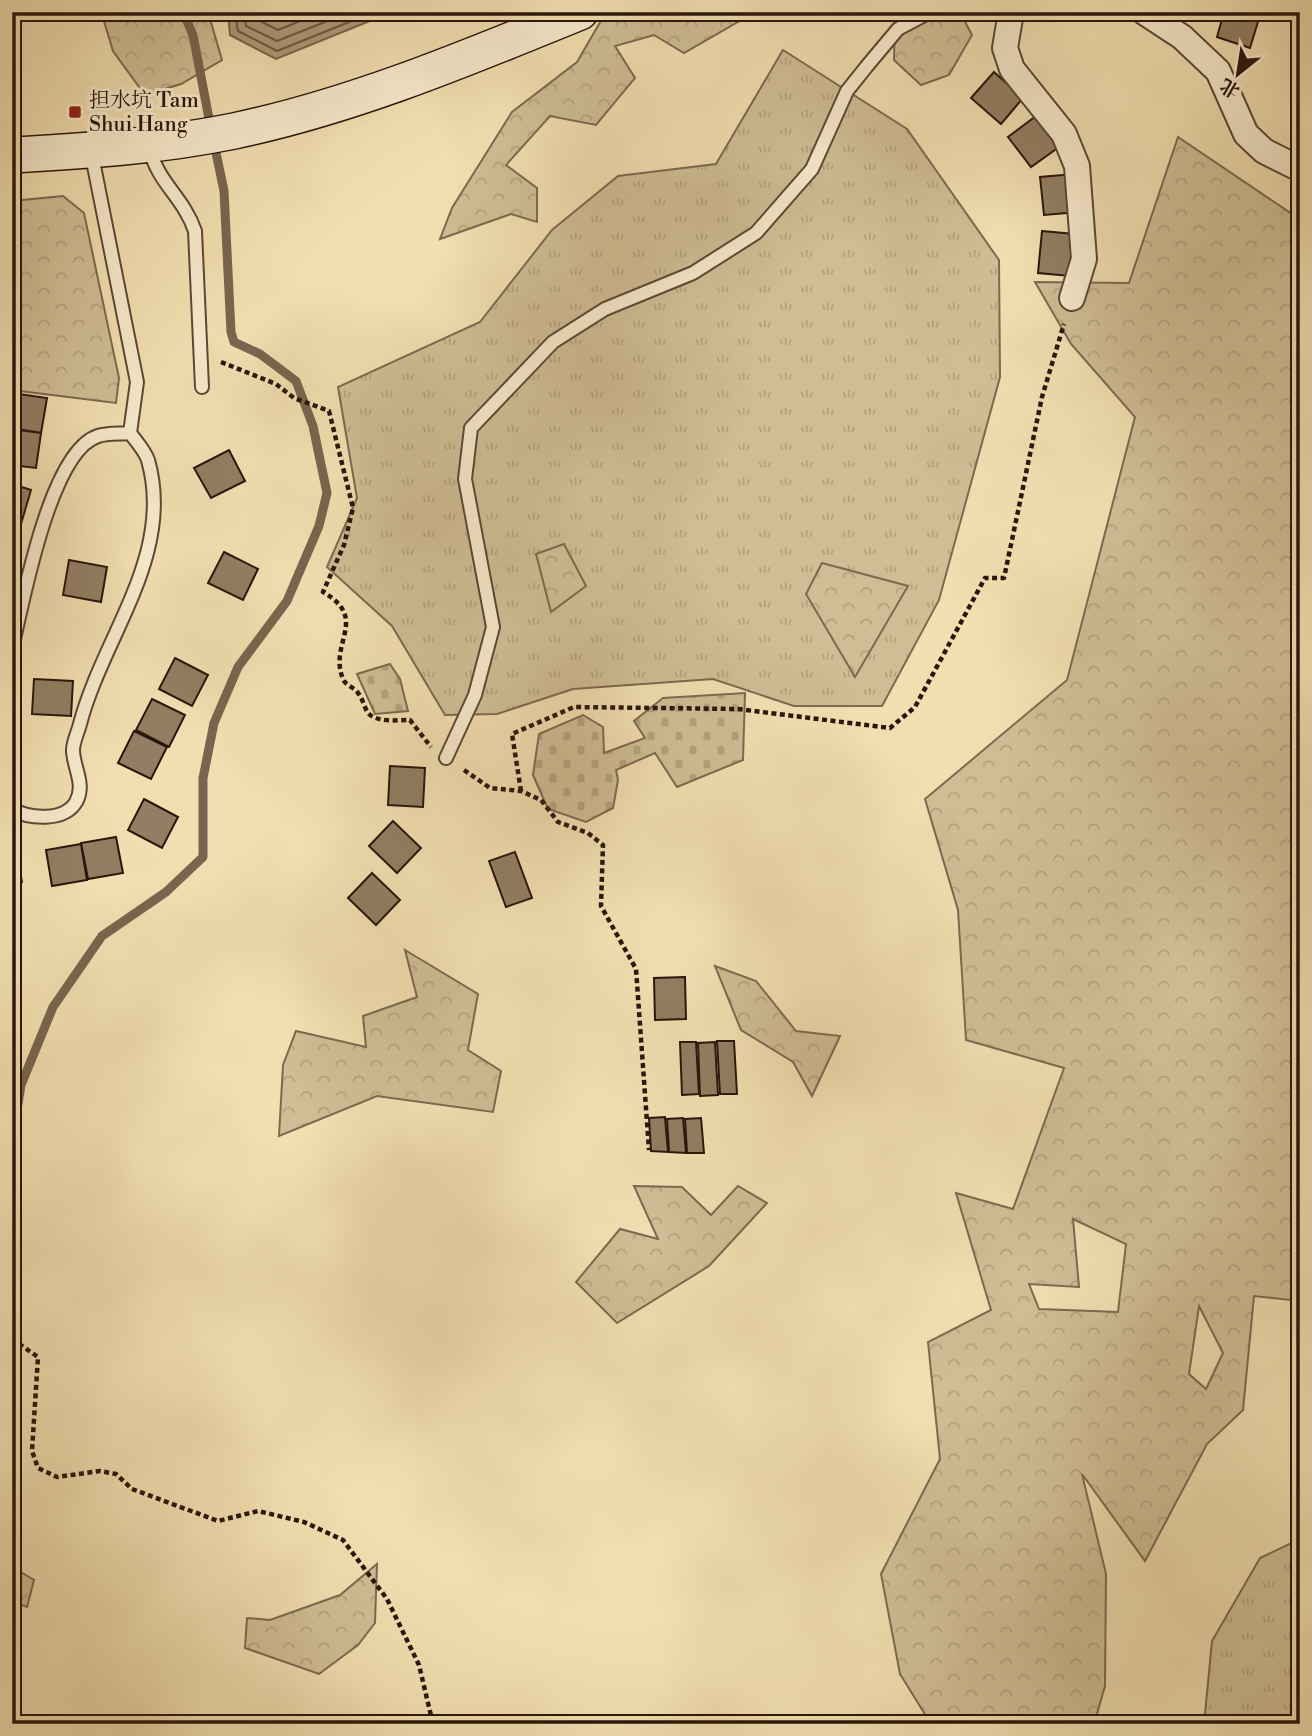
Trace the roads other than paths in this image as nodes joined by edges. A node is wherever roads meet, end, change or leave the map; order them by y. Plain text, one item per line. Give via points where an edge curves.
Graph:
1 (580, 12) edge
2 (930, 12) edge
3 (1011, 12) edge
4 (1144, 12) edge
5 (164, 141) junction
6 (90, 150) junction
7 (12, 155) edge
8 (1300, 169) edge
9 (1072, 298) road end
10 (202, 387) dead end
11 (130, 433) junction
12 (12, 648) edge
13 (446, 758) road end
14 (12, 809) edge

1 - 5 main road via 391,87 232,131
2 - 13 lane via 898,29 847,91 812,169 757,233 693,273 605,309 553,342 471,428 465,479 493,627 475,695
3 - 9 street via 1005,48 1012,69 1064,134 1077,166 1084,259
4 - 8 street via 1182,37 1218,71 1247,134 1264,151
5 - 6 main road
5 - 10 lane via 154,167 189,212 195,231
6 - 7 main road
6 - 11 lane via 137,382
11 - 12 lane via 97,436 83,445 50,497
11 - 14 lane via 148,458 155,515 149,554 83,713 73,749 80,783 76,802 41,818

